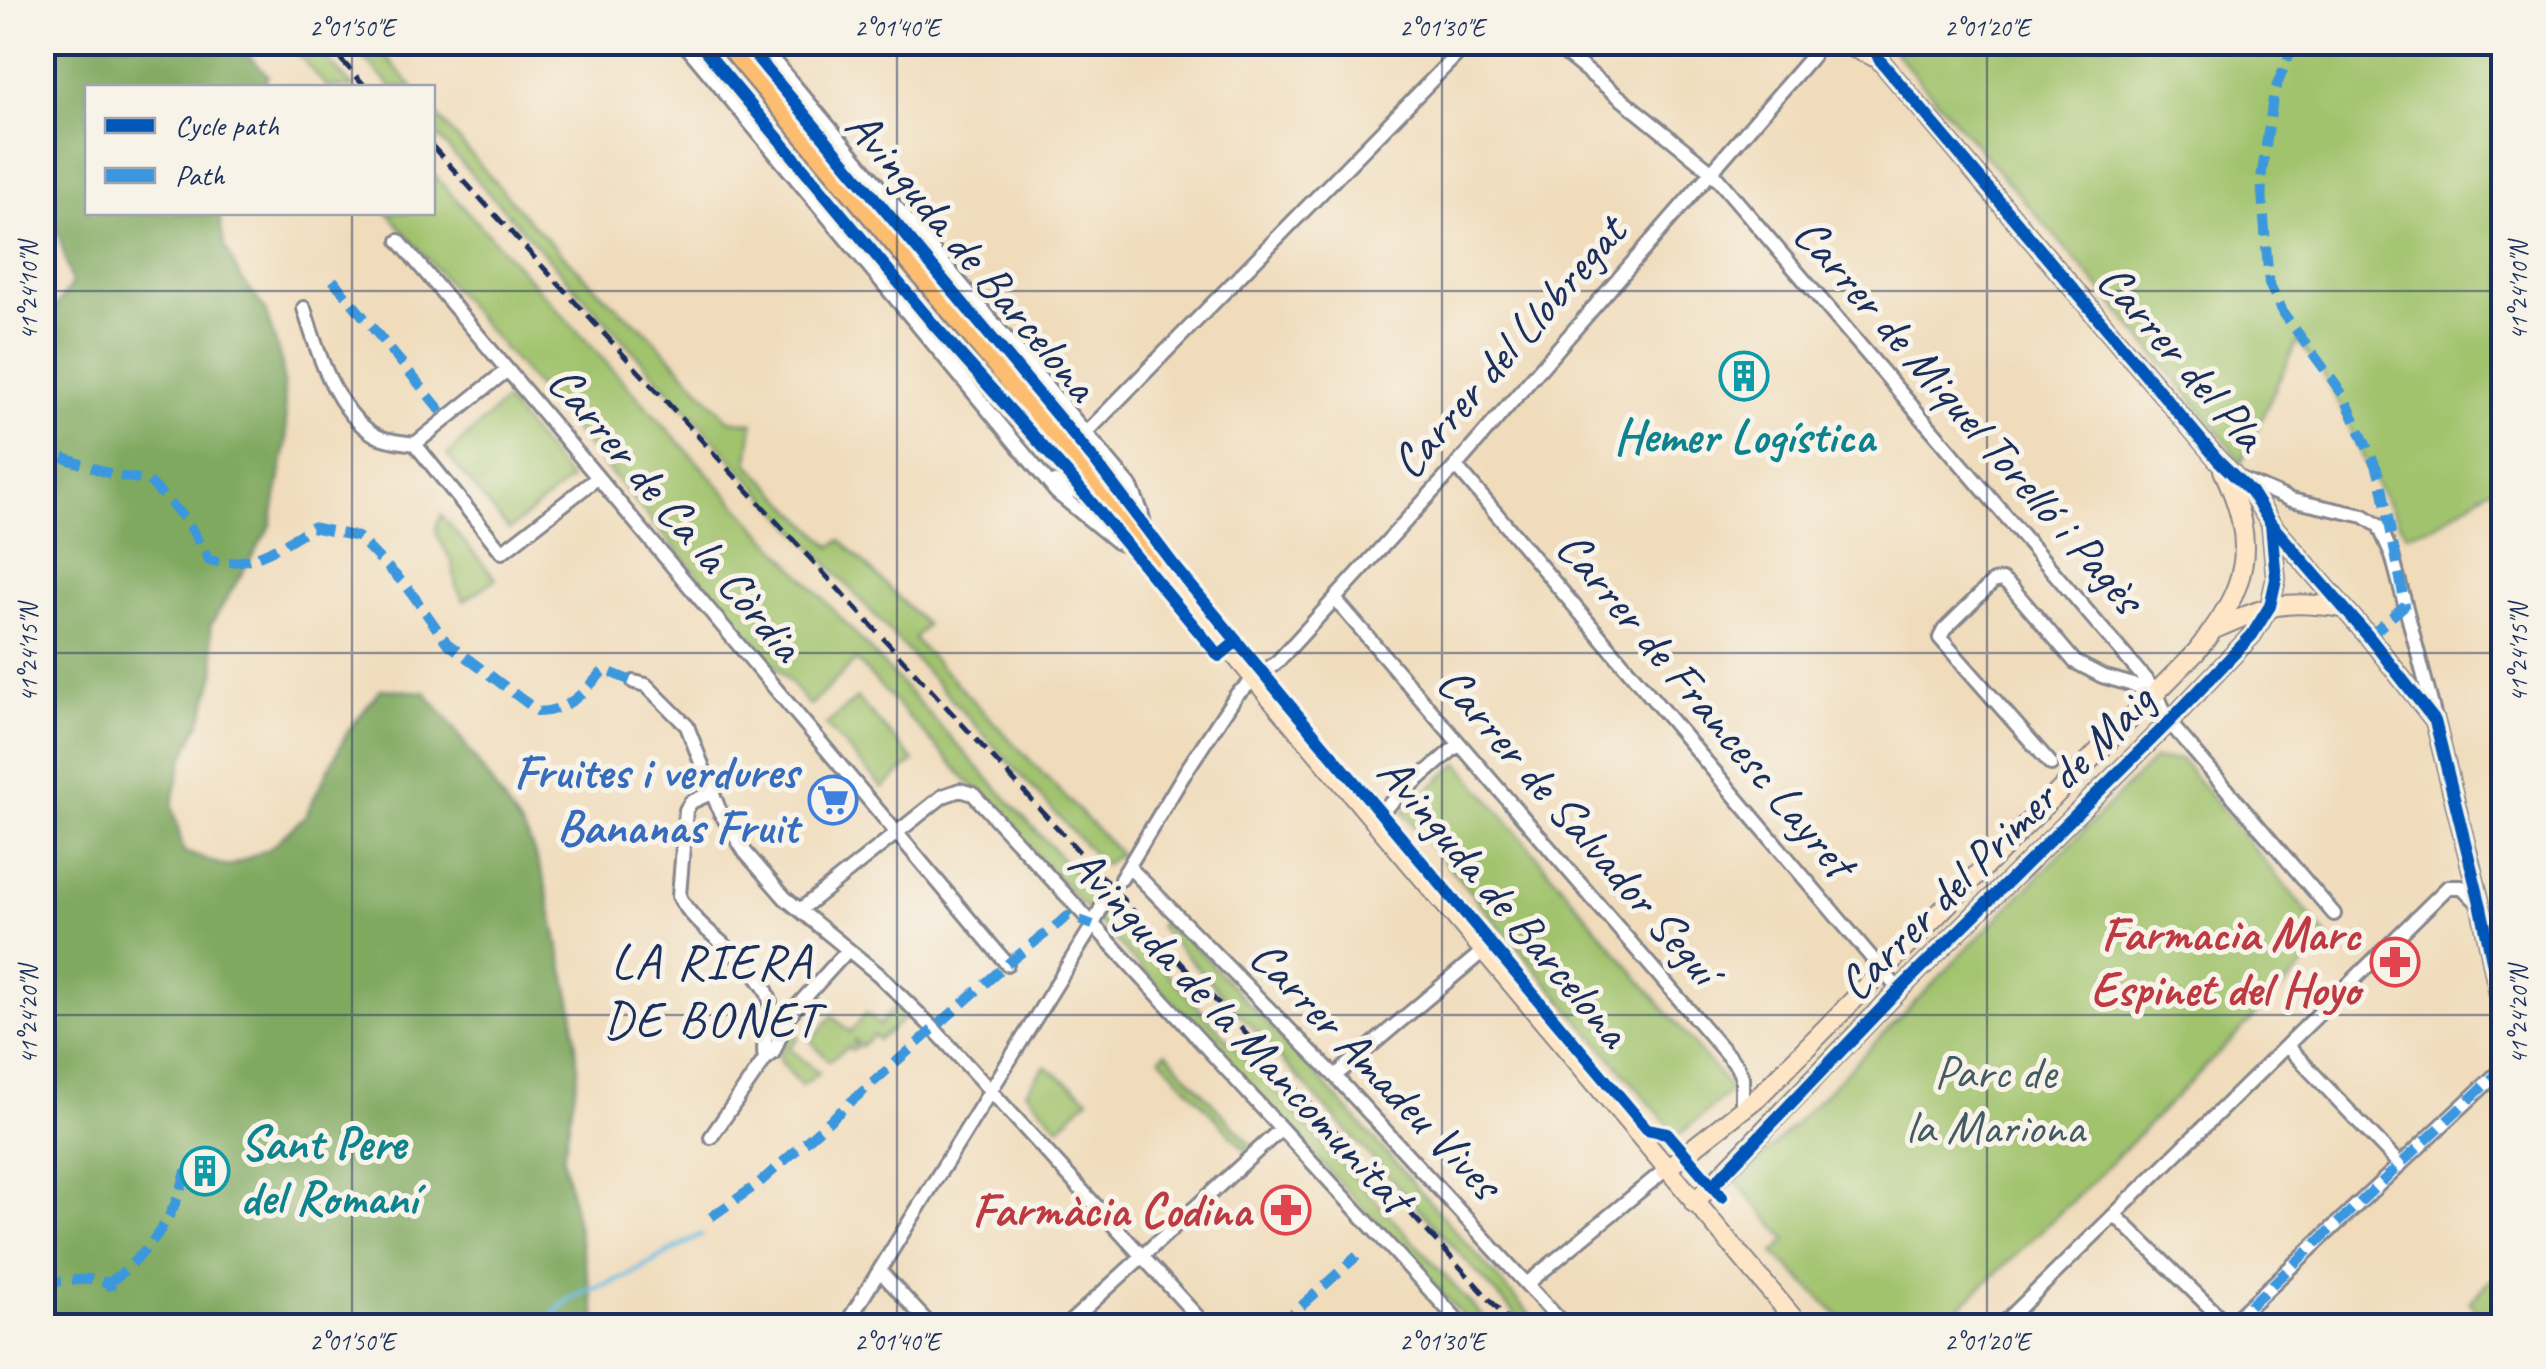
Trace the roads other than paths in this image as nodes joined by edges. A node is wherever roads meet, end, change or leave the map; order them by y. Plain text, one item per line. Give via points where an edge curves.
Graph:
1 (683, 42) edge
2 (1469, 42) edge
3 (1551, 42) edge
4 (1840, 43) edge
5 (764, 44) edge
6 (732, 49) edge
7 (1814, 49) edge
8 (1876, 51) edge
9 (1712, 171) junction
10 (399, 241) dead end
11 (304, 308) dead end
12 (506, 371) junction
13 (1086, 434) junction
14 (415, 444) junction
15 (2218, 460) junction
16 (1112, 464) junction
17 (1456, 466) junction
18 (1041, 472) junction
19 (2233, 474) junction
20 (597, 478) junction
21 (1093, 478) junction
22 (2272, 524) junction
23 (1152, 557) junction
24 (1335, 598) junction
25 (2270, 606) junction
26 (2343, 608) junction
27 (2214, 629) junction
28 (1254, 680) junction
29 (634, 682) dead end
30 (2156, 692) junction
31 (2435, 721) junction
32 (2170, 722) junction
33 (1459, 744) junction
34 (2051, 764) dead end
35 (711, 793) junction
36 (1371, 820) junction
37 (898, 832) junction
38 (1125, 873) joint
39 (2481, 907) junction
40 (1100, 908) tunnel mouth
41 (800, 910) junction
42 (2334, 914) dead end
43 (1093, 925) junction
44 (848, 950) junction
45 (1482, 952) junction
46 (1007, 964) dead end
47 (1883, 972) junction
48 (1899, 990) junction
49 (2504, 1019) edge
50 (2287, 1046) junction
51 (765, 1060) junction
52 (2504, 1067) edge
53 (1335, 1076) junction
54 (990, 1090) junction
55 (1742, 1110) junction
56 (1281, 1129) junction
57 (711, 1137) dead end
58 (2400, 1164) junction
59 (1666, 1170) junction
60 (1694, 1204) junction
61 (2115, 1215) junction
62 (1142, 1257) junction
63 (880, 1271) junction
64 (1528, 1282) junction
65 (845, 1326) edge
66 (932, 1326) edge
67 (1066, 1326) edge
68 (1206, 1326) edge
69 (1463, 1326) edge
70 (1566, 1326) edge
71 (1800, 1326) edge
72 (2002, 1326) edge
73 (2229, 1326) edge

1 - 18 street, Avinguda de Barcelona
2 - 13 street
3 - 9 street, Carrer de Miquel Torelló i Pagès
4 - 7 street, Carrer del Llobregat via 1829,51
4 - 8 street, Carrer del Pla
5 - 6 street
5 - 13 street, Avinguda de Barcelona
6 - 21 main road, Avinguda de Barcelona
7 - 9 street, Carrer del Llobregat
8 - 15 street, Carrer del Pla
9 - 17 street, Carrer del Llobregat
9 - 30 street, Carrer de Miquel Torelló i Pagès
10 - 12 street, Carrer de Ca la Còrdia
11 - 14 street via 326,375 359,422 378,436
12 - 14 street
12 - 20 street, Carrer de Ca la Còrdia
13 - 16 street, Avinguda de Barcelona
14 - 20 street via 502,552
15 - 19 street, Carrer del Pla
15 - 27 street, Carrer del Primer de Maig via 2245,542 2242,580
16 - 21 street, Avinguda de Barcelona
16 - 23 street, Avinguda de Barcelona via 1136,498
17 - 24 street, Carrer del Llobregat
17 - 47 street, Carrer de Francesc Layret
18 - 21 street, Avinguda de Barcelona via 1071,492
18 - 23 street, Avinguda de Barcelona via 1117,542
19 - 22 street, Carrer del Pla
19 - 31 street via 2291,500 2364,516 2379,526
20 - 37 street, Carrer de Ca la Còrdia
21 - 23 main road, Avinguda de Barcelona
22 - 25 street, Carrer del Primer de Maig via 2277,567
22 - 26 street, Carrer del Pla
23 - 28 street, Avinguda de Barcelona
24 - 28 street, Carrer del Llobregat
24 - 33 street, Carrer de Salvador Seguí
25 - 26 street, Carrer del Primer de Maig
25 - 27 street, Carrer del Primer de Maig
25 - 32 street, Carrer del Primer de Maig via 2252,635
26 - 31 street, Carrer del Pla
27 - 30 street, Carrer del Primer de Maig
28 - 36 street, Avinguda de Barcelona
28 - 38 street, Carrer del Llobregat via 1228,706
29 - 35 street via 646,685 687,726
30 - 32 street, Carrer de Miquel Torelló i Pagès
30 - 34 street via 2074,662 2012,588 1993,582 1940,638
30 - 47 street, Carrer del Primer de Maig
31 - 39 street
32 - 42 street, Carrer de Miquel Torelló i Pagès
32 - 48 street, Carrer del Primer de Maig
33 - 36 street
33 - 55 street, Carrer de Salvador Seguí via 1736,1066
35 - 41 street via 746,852
35 - 51 street via 686,810 679,896 766,990 771,1013
36 - 45 street, Avinguda de Barcelona
37 - 41 street
37 - 43 street, Avinguda de la Mancomunitat via 943,796 973,794
37 - 46 street, Carrer de Ca la Còrdia
38 - 53 street, Carrer Amadeu Vives
39 - 49 street
39 - 50 street via 2469,891 2448,887
40 - 43 street
41 - 44 street
43 - 54 street
43 - 56 street, Avinguda de la Mancomunitat
44 - 51 street via 789,1015 774,1054
44 - 54 street
45 - 53 street
45 - 59 street, Avinguda de Barcelona
47 - 48 street, Carrer de Francesc Layret
47 - 55 street, Carrer del Primer de Maig
48 - 60 street, Carrer del Primer de Maig
50 - 58 street
50 - 61 street
51 - 57 street
52 - 58 street
53 - 64 street, Carrer Amadeu Vives
54 - 62 street
54 - 63 street
55 - 59 street, Carrer del Primer de Maig
56 - 62 street
56 - 69 street, Avinguda de la Mancomunitat
58 - 73 street
59 - 60 street, Avinguda de Barcelona
59 - 64 street
60 - 71 street, Avinguda de Barcelona
61 - 72 street
61 - 73 street
62 - 67 street
62 - 68 street
63 - 65 street
63 - 66 street
64 - 70 street, Carrer Amadeu Vives

